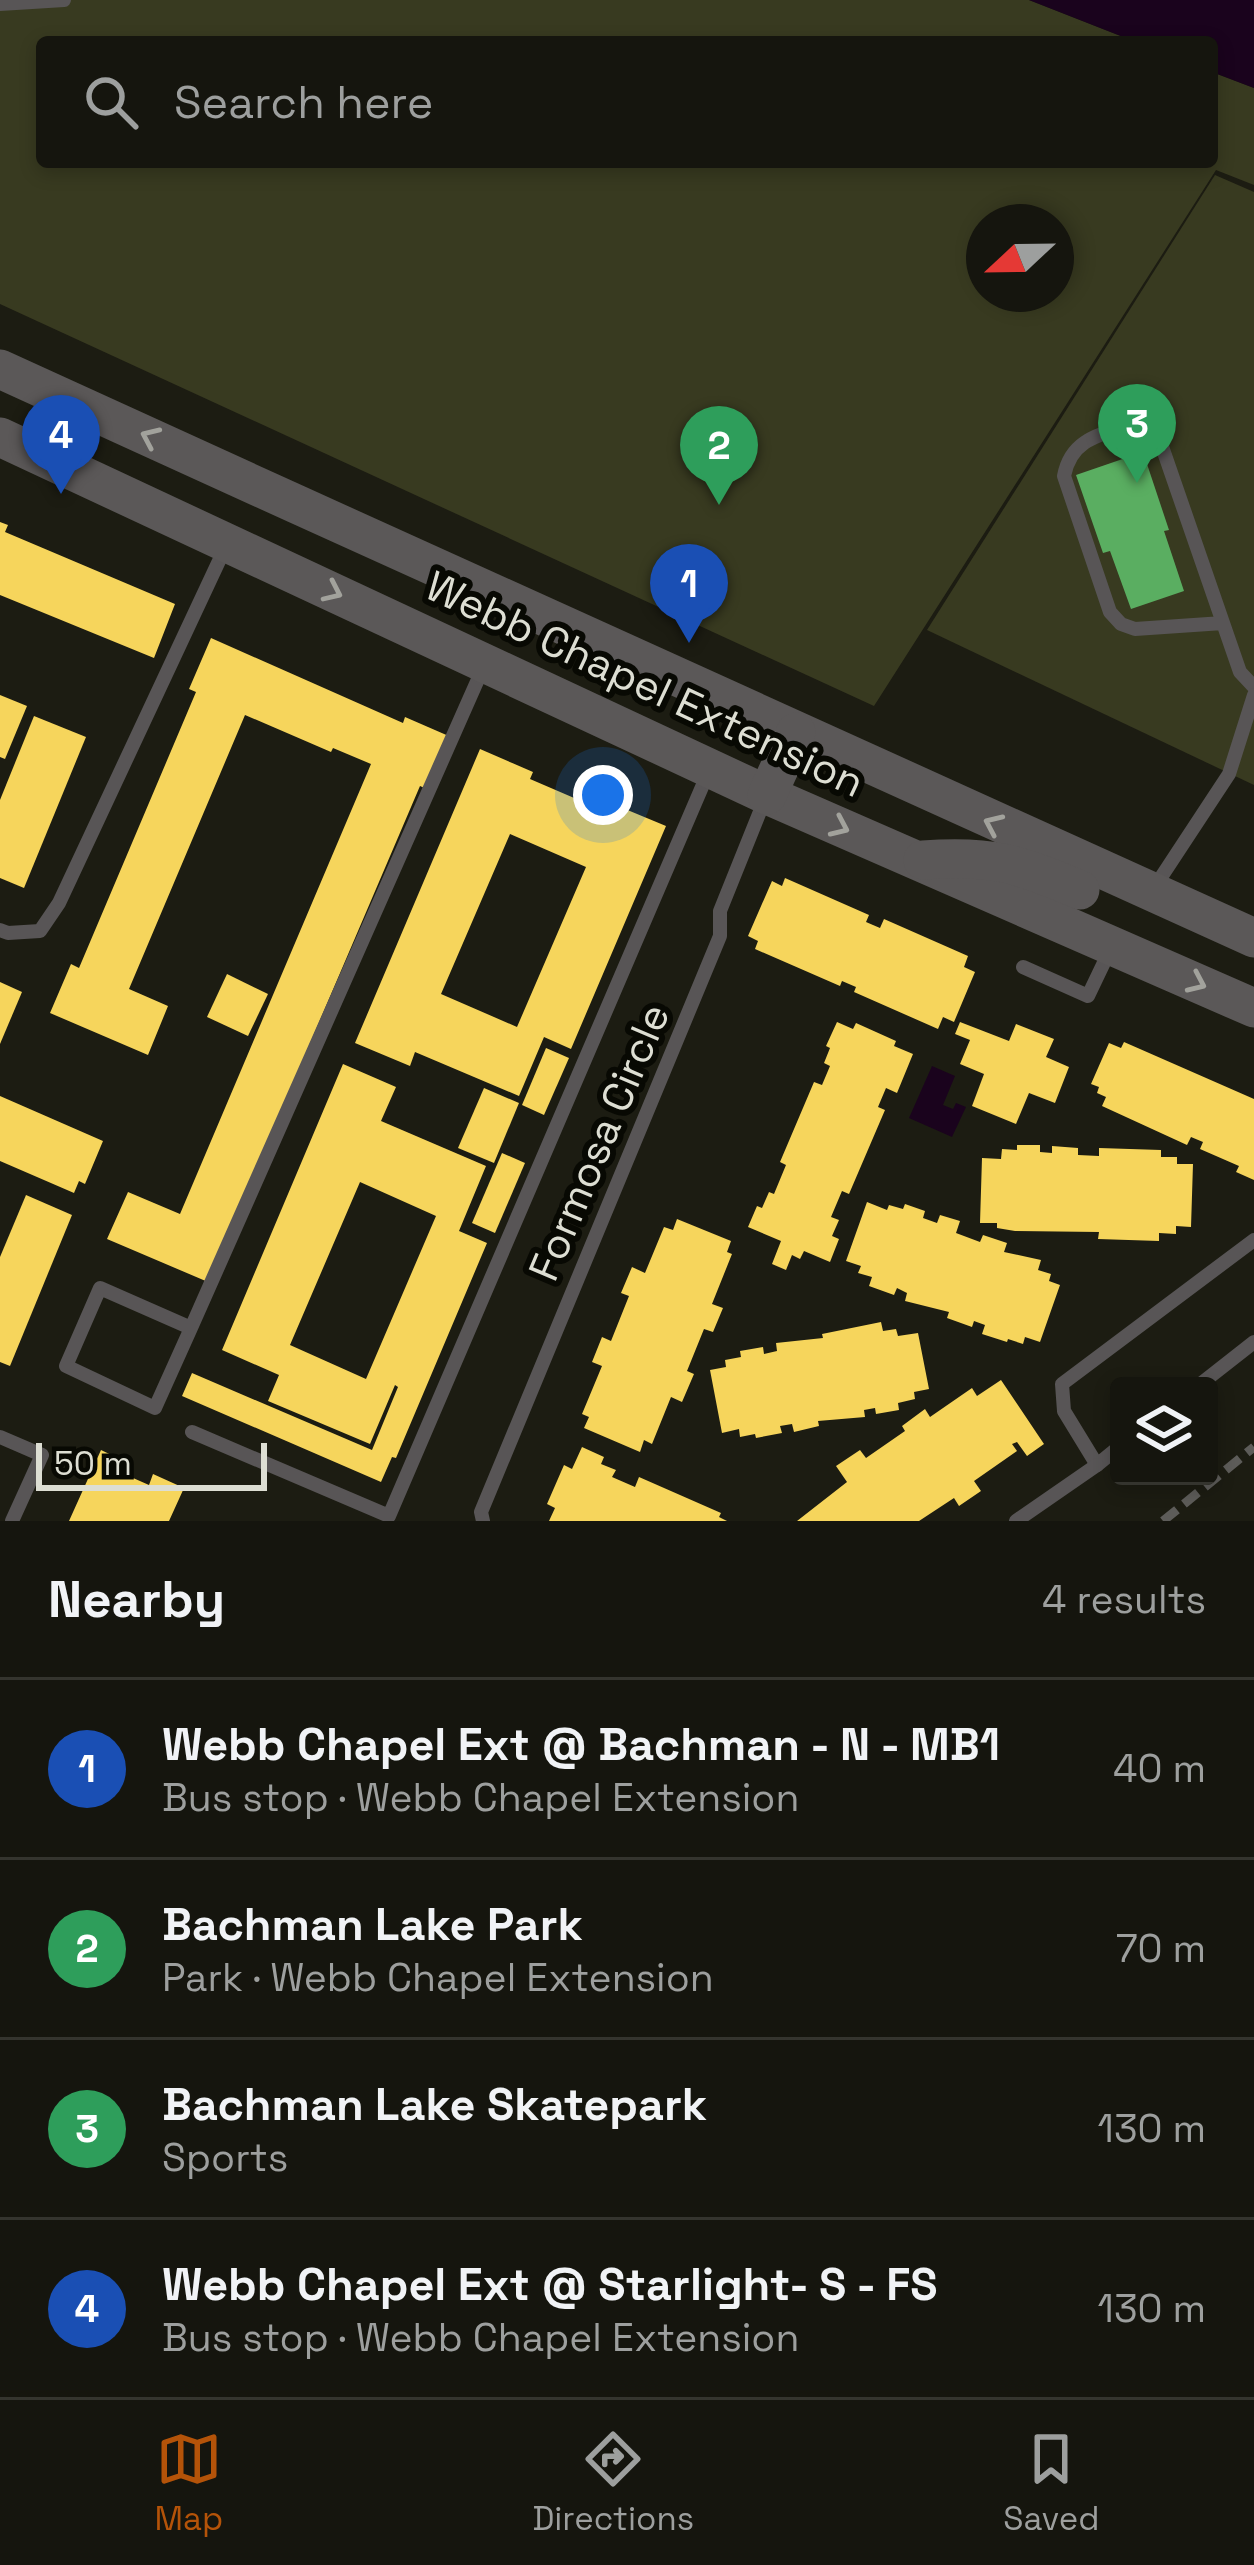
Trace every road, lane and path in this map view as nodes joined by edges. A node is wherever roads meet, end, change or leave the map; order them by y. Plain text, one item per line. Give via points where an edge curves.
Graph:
1 (64, 0) edge
2 (0, 4) edge
3 (0, 369) edge
4 (0, 437) edge
5 (256, 485) junction
6 (227, 543) junction
7 (1223, 623) junction
8 (484, 664) junction
9 (1254, 691) edge
10 (796, 732) junction
11 (710, 768) junction
12 (766, 795) junction
13 (917, 860) junction
14 (1151, 892) junction
15 (0, 930) edge
16 (1254, 938) edge
17 (1112, 946) junction
18 (1023, 967) dead end
19 (1254, 1008) edge
20 (1254, 1240) edge
21 (191, 1328) junction
22 (1254, 1342) edge
23 (1209, 1377) edge
24 (192, 1432) dead end
25 (0, 1437) edge
26 (1110, 1455) edge
27 (1097, 1465) junction
28 (482, 1517) edge
29 (12, 1521) edge
30 (1016, 1521) edge

1 - 2 lane
5 -> 3 main road, Webb Chapel Extension
4 - 6 main road, Webb Chapel Extension
5 - 6 main road
5 - 10 main road, Webb Chapel Extension
6 -> 8 main road, Webb Chapel Extension
6 - 15 lane via 59,903 40,931
7 - 7 lane via 1135,629 1110,612 1064,476 1079,444 1143,421 1157,432
7 - 9 lane
8 - 11 main road, Webb Chapel Extension
8 - 21 lane
9 - 14 lane via 1229,774
10 - 12 main road
14 -> 10 main road, Webb Chapel Extension
11 - 12 main road, Webb Chapel Extension
11 - 24 lane via 389,1516
12 -> 13 main road, Webb Chapel Extension
12 - 28 lane, Formosa Circle via 720,911 720,936
13 - 14 main road via 995,859 1119,908
13 - 17 main road, Webb Chapel Extension
14 - 16 main road, Webb Chapel Extension
17 - 18 lane via 1088,996
17 -> 19 main road, Webb Chapel Extension
20 - 27 lane via 1062,1384 1064,1411
21 - 21 lane via 155,1408 65,1366 100,1288
22 - 23 lane
25 - 29 lane via 42,1455
26 - 27 lane
27 - 30 lane

